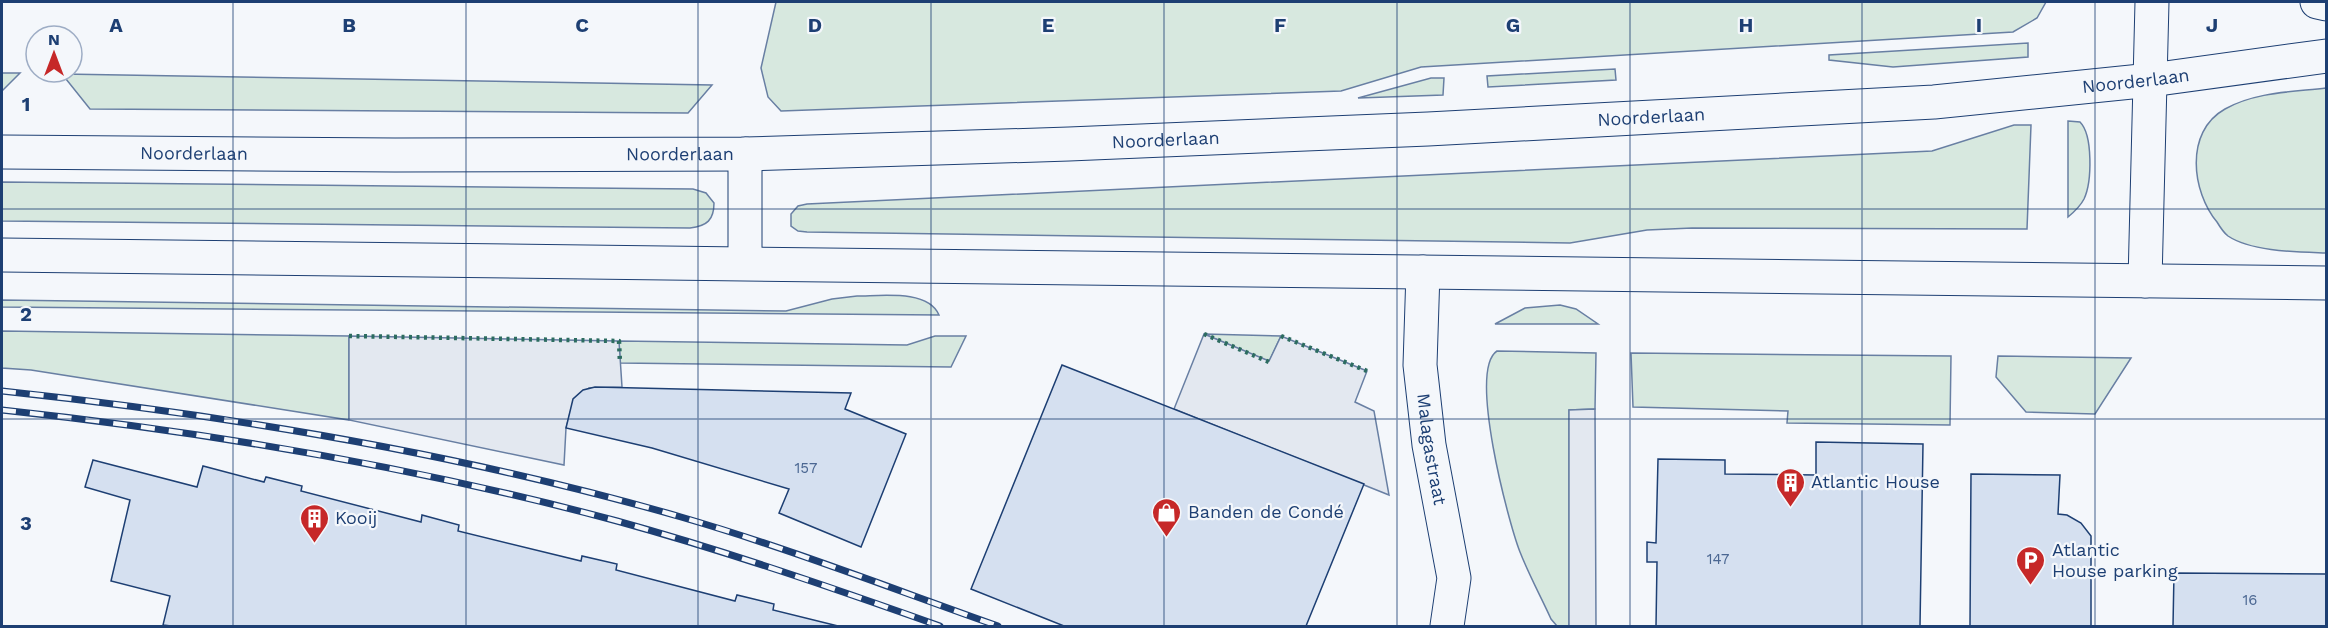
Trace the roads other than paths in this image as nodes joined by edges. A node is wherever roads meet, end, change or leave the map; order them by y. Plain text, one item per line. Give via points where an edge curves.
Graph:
1 (2152, 2) edge
2 (2317, 2) edge
3 (2326, 4) edge
4 (2326, 56) edge
5 (2151, 80) junction
6 (2, 152) edge
7 (745, 154) junction
8 (2, 255) edge
9 (745, 262) junction
10 (1423, 272) junction
11 (2145, 281) junction
12 (2326, 283) edge
13 (1447, 627) edge

1 - 5 main road
2 - 3 main road
4 - 5 main road, Noorderlaan
5 - 7 main road, Noorderlaan via 1934,102 1463,127
5 - 11 main road
6 - 7 main road, Noorderlaan
7 - 9 main road
8 - 9 main road
9 - 10 main road
10 - 11 main road
10 - 13 main road, Malagastraat via 1420,365 1429,445 1454,578
11 - 12 main road

